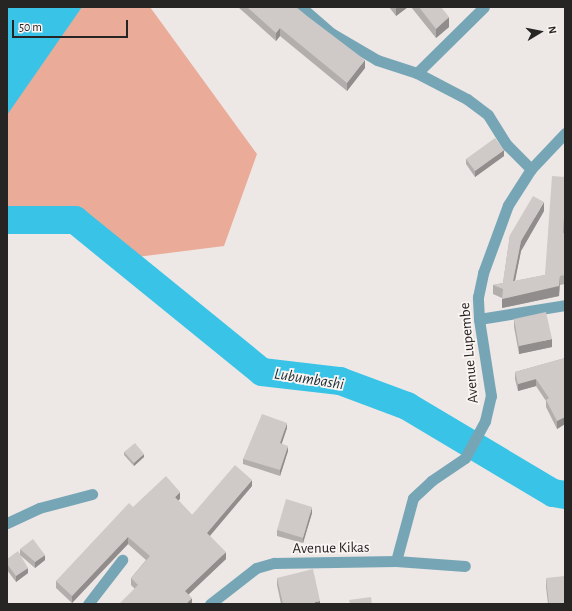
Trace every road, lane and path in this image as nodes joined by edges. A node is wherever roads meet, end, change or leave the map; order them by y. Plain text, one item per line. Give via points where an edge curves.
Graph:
1 (301, 7) edge
2 (484, 7) edge
3 (417, 73) junction
4 (565, 132) edge
5 (531, 169) junction
6 (565, 305) edge
7 (479, 319) junction
8 (92, 494) dead end
9 (7, 523) edge
10 (122, 560) dead end
11 (396, 562) junction
12 (465, 566) dead end
13 (88, 604) edge
14 (210, 604) edge

1 - 3 street via 331,33 377,60
2 - 3 street
3 - 5 street via 453,90 483,111 507,145
4 - 5 street, Avenue Lupembe
5 - 7 street, Avenue Lupembe via 498,228 482,279
6 - 7 street
7 - 11 street, Avenue Lupembe via 490,396 482,429 465,458 431,481 413,498
8 - 9 street via 39,508
10 - 13 street
11 - 12 street, Avenue Kikas
11 - 14 street, Avenue Kikas via 264,564

